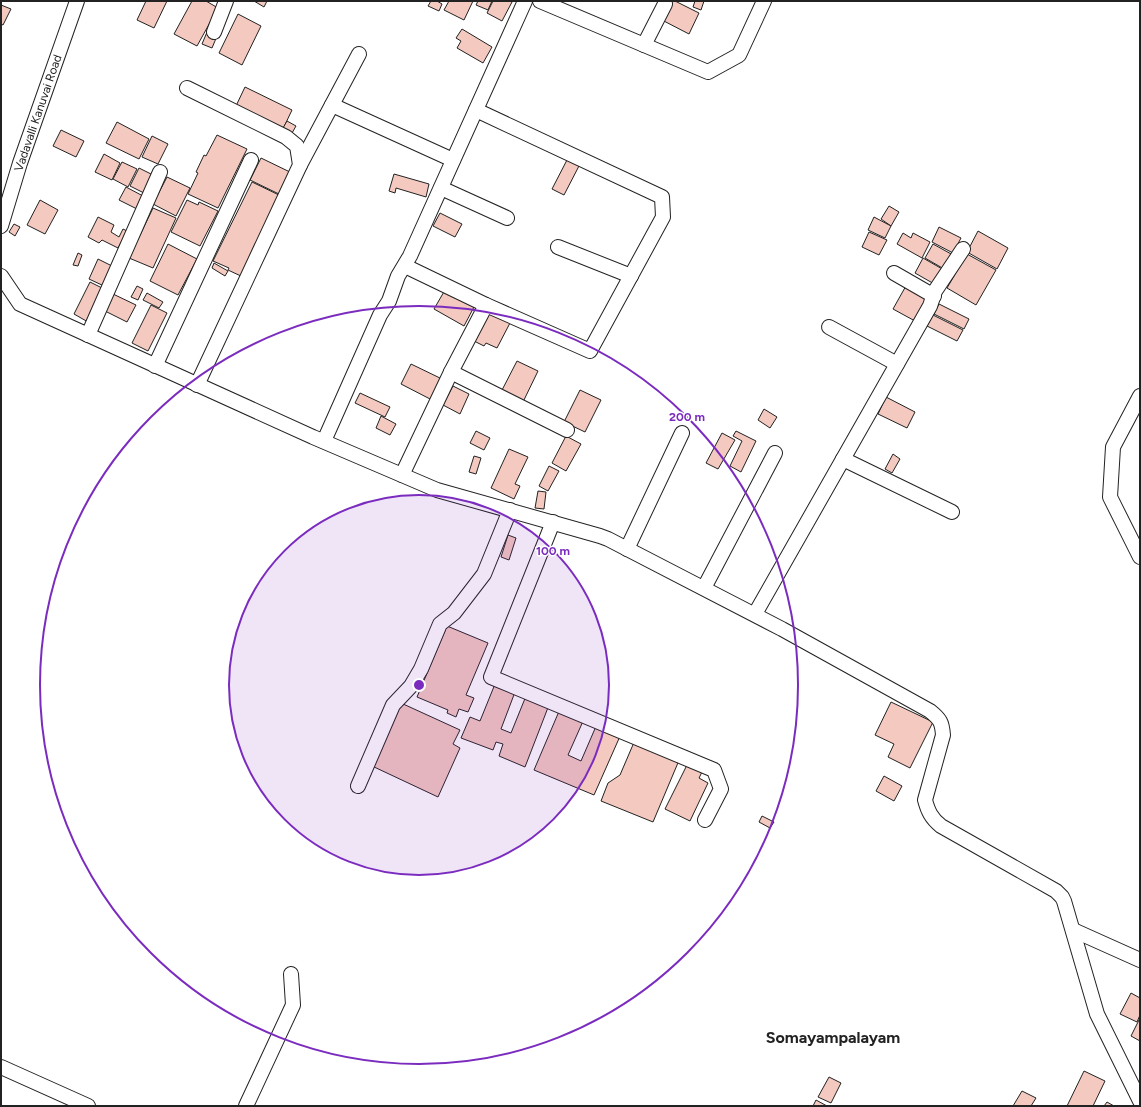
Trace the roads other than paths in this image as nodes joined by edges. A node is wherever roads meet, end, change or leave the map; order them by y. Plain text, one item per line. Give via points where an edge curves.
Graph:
1 (77, 1) edge
2 (226, 1) edge
3 (525, 1) edge
4 (540, 1) edge
5 (764, 1) edge
6 (665, 4) dead end
7 (214, 32) dead end
8 (644, 45) junction
9 (360, 54) dead end
10 (187, 88) dead end
11 (332, 105) junction
12 (476, 110) junction
13 (251, 160) dead end
14 (453, 160) junction
15 (300, 165) junction
16 (160, 172) dead end
17 (440, 188) junction
18 (507, 218) dead end
19 (1, 226) edge
20 (558, 247) dead end
21 (963, 249) dead end
22 (405, 266) junction
23 (894, 274) dead end
24 (1, 276) edge
25 (631, 276) junction
26 (1, 296) edge
27 (934, 296) junction
28 (20, 304) junction
29 (486, 305) junction
30 (829, 327) dead end
31 (88, 335) junction
32 (897, 364) junction
33 (155, 366) junction
34 (451, 372) junction
35 (197, 385) junction
36 (1140, 396) edge
37 (567, 430) dead end
38 (682, 433) dead end
39 (324, 441) junction
40 (774, 453) dead end
41 (843, 459) junction
42 (402, 475) junction
43 (510, 510) junction
44 (952, 512) dead end
45 (553, 522) junction
46 (627, 549) junction
47 (1140, 557) edge
48 (704, 588) junction
49 (755, 614) junction
50 (358, 786) dead end
51 (705, 820) dead end
52 (1073, 930) junction
53 (1140, 960) edge
54 (291, 974) dead end
55 (1, 1067) edge
56 (1140, 1101) edge
57 (88, 1106) edge
58 (246, 1106) edge

1 - 19 street, Vadavalli Kanuvai Road via 20,163
2 - 7 street
3 - 12 street
4 - 8 street
5 - 8 street via 739,55 708,72
6 - 8 street
9 - 11 street
10 - 15 street via 286,137 297,146
11 - 14 street
11 - 15 street
12 - 14 street
12 - 25 street via 662,198 664,217
13 - 33 street
14 - 17 street
15 - 35 street
16 - 31 street
17 - 18 street
17 - 22 street
20 - 25 street
21 - 27 street
22 - 29 street
22 - 39 street via 398,276 389,301 380,315
23 - 27 street
24 - 28 street
25 - 29 street via 590,351
26 - 28 street
27 - 32 street
28 - 31 street
29 - 34 street
30 - 32 street
31 - 33 street
32 - 41 street
33 - 35 street
34 - 37 street
34 - 42 street
35 - 39 street
36 - 47 street via 1113,447 1110,497
38 - 46 street
39 - 42 street
40 - 48 street
41 - 44 street
41 - 49 street
42 - 43 street via 437,490
43 - 45 street
43 - 50 street via 484,574 454,613 440,624 421,669 411,686 393,705
45 - 46 street via 600,536
45 - 51 street via 491,677 714,770 721,789
46 - 48 street
48 - 49 street
49 - 52 street via 938,717 943,735 925,800 933,820 1059,894 1064,901
52 - 53 street
52 - 56 street via 1097,1014
54 - 58 street via 293,1005
55 - 57 street

